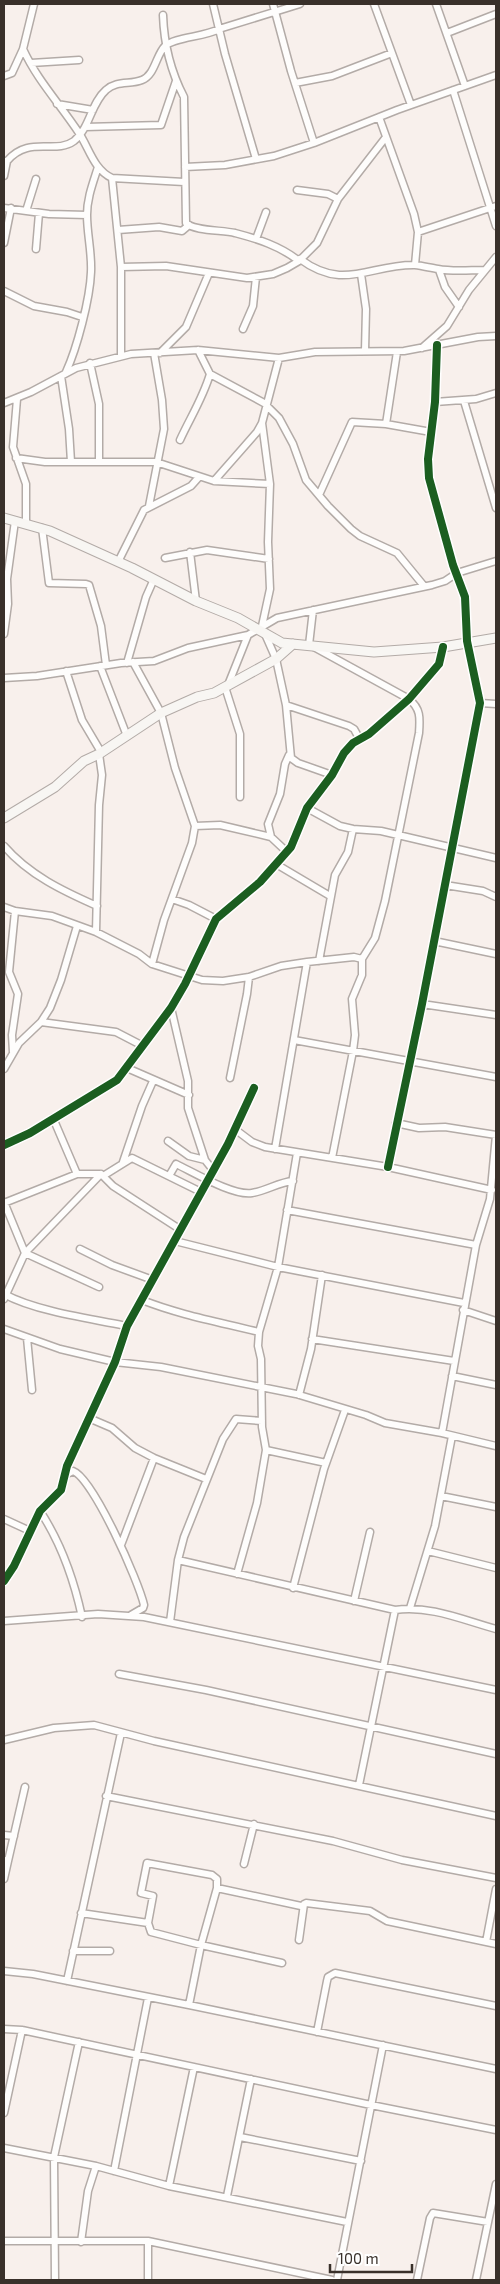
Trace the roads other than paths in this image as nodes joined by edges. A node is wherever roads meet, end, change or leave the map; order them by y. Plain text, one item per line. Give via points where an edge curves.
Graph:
1 (34, 4) edge
2 (213, 4) edge
3 (273, 4) edge
4 (300, 4) edge
5 (374, 4) edge
6 (436, 4) edge
7 (275, 12) junction
8 (496, 14) edge
9 (162, 16) dead end
10 (219, 29) junction
11 (447, 33) junction
12 (166, 45) junction
13 (23, 49) junction
14 (392, 54) junction
15 (79, 60) dead end
16 (31, 63) junction
17 (496, 75) edge
18 (4, 76) edge
19 (176, 81) junction
20 (295, 83) junction
21 (465, 86) junction
22 (453, 90) junction
23 (57, 104) junction
24 (411, 105) junction
25 (93, 110) junction
26 (379, 117) junction
27 (85, 127) junction
28 (79, 134) junction
29 (386, 137) junction
30 (314, 143) junction
31 (256, 160) junction
32 (5, 161) edge
33 (98, 167) junction
34 (184, 167) junction
35 (4, 176) edge
36 (112, 178) junction
37 (36, 180) dead end
38 (184, 182) junction
39 (297, 190) dead end
40 (338, 199) junction
41 (493, 207) edge
42 (4, 208) edge
43 (11, 208) junction
44 (26, 211) junction
45 (266, 212) dead end
46 (40, 213) junction
47 (87, 214) junction
48 (189, 225) junction
49 (496, 226) edge
50 (118, 230) junction
51 (418, 232) junction
52 (256, 239) junction
53 (4, 243) edge
54 (36, 249) dead end
55 (496, 257) edge
56 (300, 260) junction
57 (415, 265) junction
58 (121, 267) junction
59 (440, 270) junction
60 (485, 270) junction
61 (209, 273) junction
62 (361, 274) junction
63 (256, 277) junction
64 (4, 291) edge
65 (459, 307) junction
66 (82, 317) junction
67 (243, 330) dead end
68 (437, 336) junction
69 (496, 336) edge
70 (439, 344) junction
71 (420, 349) junction
72 (198, 350) junction
73 (365, 351) junction
74 (397, 352) junction
75 (72, 353) junction
76 (157, 353) junction
77 (121, 356) junction
78 (279, 358) junction
79 (90, 363) junction
80 (80, 366) junction
81 (64, 374) junction
82 (210, 374) junction
83 (496, 393) edge
84 (17, 399) junction
85 (464, 401) junction
86 (435, 402) junction
87 (4, 403) edge
88 (267, 407) junction
89 (262, 423) junction
90 (386, 424) junction
91 (431, 432) junction
92 (180, 440) dead end
93 (16, 458) junction
94 (99, 460) junction
95 (71, 462) junction
96 (156, 462) junction
97 (199, 477) junction
98 (214, 481) junction
99 (270, 484) junction
100 (319, 495) junction
101 (149, 506) junction
102 (496, 508) edge
103 (4, 518) edge
104 (16, 521) junction
105 (26, 524) junction
106 (42, 528) junction
107 (190, 552) junction
108 (165, 558) dead end
109 (269, 560) junction
110 (496, 561) edge
111 (118, 562) junction
112 (457, 573) junction
113 (154, 579) junction
114 (424, 586) junction
115 (196, 601) junction
116 (313, 610) junction
117 (262, 630) junction
118 (4, 634) edge
119 (248, 635) junction
120 (496, 638) edge
121 (467, 641) junction
122 (294, 644) junction
123 (310, 645) junction
124 (443, 647) junction
125 (276, 659) junction
126 (130, 663) junction
127 (103, 666) junction
128 (66, 671) junction
129 (4, 678) edge
130 (226, 687) junction
131 (409, 699) junction
132 (480, 703) junction
133 (496, 704) edge
134 (286, 705) junction
135 (161, 713) junction
136 (127, 736) junction
137 (359, 738) junction
138 (100, 753) junction
139 (289, 755) junction
140 (332, 774) junction
141 (240, 796) dead end
142 (307, 808) junction
143 (4, 818) edge
144 (195, 826) junction
145 (353, 830) junction
146 (397, 836) junction
147 (271, 838) junction
148 (4, 846) edge
149 (451, 848) junction
150 (287, 852) junction
151 (496, 858) edge
152 (276, 864) junction
153 (445, 885) junction
154 (330, 896) junction
155 (496, 897) edge
156 (172, 899) junction
157 (97, 906) junction
158 (4, 907) edge
159 (15, 911) junction
160 (216, 919) junction
161 (77, 926) junction
162 (96, 932) junction
163 (434, 941) junction
164 (496, 954) edge
165 (362, 959) junction
166 (319, 961) junction
167 (307, 962) junction
168 (152, 964) junction
169 (7, 970) edge
170 (189, 975) junction
171 (248, 977) junction
172 (422, 1004) junction
173 (171, 1008) junction
174 (496, 1015) edge
175 (42, 1022) junction
176 (294, 1040) junction
177 (143, 1046) junction
178 (353, 1051) junction
179 (13, 1052) junction
180 (410, 1061) junction
181 (127, 1068) junction
182 (4, 1069) edge
183 (496, 1077) edge
184 (230, 1078) dead end
185 (153, 1081) junction
186 (254, 1088) dead end
187 (189, 1095) junction
188 (52, 1118) junction
189 (396, 1122) junction
190 (236, 1130) junction
191 (168, 1141) dead end
192 (4, 1145) edge
193 (275, 1149) junction
194 (298, 1153) junction
195 (332, 1158) junction
196 (205, 1160) junction
197 (123, 1162) junction
198 (388, 1167) junction
199 (213, 1170) junction
200 (77, 1174) junction
201 (102, 1175) junction
202 (170, 1176) junction
203 (209, 1179) junction
204 (293, 1181) junction
205 (492, 1190) junction
206 (201, 1192) junction
207 (4, 1202) edge
208 (287, 1210) junction
209 (7, 1218) edge
210 (181, 1230) junction
211 (175, 1241) junction
212 (476, 1245) junction
213 (80, 1250) dead end
214 (24, 1253) junction
215 (278, 1267) junction
216 (322, 1274) junction
217 (153, 1280) junction
218 (99, 1287) dead end
219 (4, 1296) edge
220 (142, 1300) junction
221 (464, 1306) junction
222 (496, 1321) edge
223 (127, 1326) junction
224 (4, 1329) edge
225 (259, 1332) junction
226 (27, 1338) junction
227 (312, 1339) junction
228 (454, 1360) junction
229 (115, 1362) junction
230 (452, 1376) junction
231 (496, 1385) edge
232 (262, 1388) junction
233 (32, 1390) dead end
234 (300, 1395) junction
235 (345, 1410) junction
236 (90, 1419) junction
237 (262, 1421) junction
238 (442, 1433) junction
239 (452, 1436) junction
240 (496, 1446) edge
241 (266, 1450) junction
242 (154, 1458) junction
243 (326, 1463) junction
244 (65, 1475) junction
245 (206, 1480) junction
246 (441, 1496) junction
247 (496, 1507) edge
248 (40, 1511) junction
249 (4, 1519) edge
250 (30, 1531) junction
251 (370, 1532) dead end
252 (121, 1545) junction
253 (428, 1551) junction
254 (178, 1560) junction
255 (496, 1568) edge
256 (7, 1570) edge
257 (237, 1574) junction
258 (4, 1580) edge
259 (293, 1588) junction
260 (354, 1601) junction
261 (410, 1608) junction
262 (396, 1610) junction
263 (131, 1615) junction
264 (82, 1617) junction
265 (4, 1621) edge
266 (170, 1622) junction
267 (496, 1629) edge
268 (384, 1666) junction
269 (119, 1674) dead end
270 (496, 1690) edge
271 (372, 1727) junction
272 (121, 1733) junction
273 (4, 1740) edge
274 (496, 1754) edge
275 (359, 1785) junction
276 (25, 1787) dead end
277 (106, 1796) junction
278 (496, 1816) edge
279 (254, 1824) junction
280 (4, 1835) edge
281 (14, 1836) junction
282 (6, 1861) edge
283 (244, 1864) dead end
284 (496, 1878) edge
285 (4, 1879) edge
286 (217, 1888) junction
287 (496, 1889) edge
288 (304, 1904) junction
289 (81, 1913) junction
290 (148, 1923) junction
291 (299, 1940) dead end
292 (486, 1942) junction
293 (496, 1944) edge
294 (201, 1945) junction
295 (73, 1951) junction
296 (110, 1951) dead end
297 (282, 1963) dead end
298 (4, 1971) edge
299 (67, 1981) junction
300 (148, 1998) junction
301 (189, 2005) junction
302 (496, 2006) edge
303 (4, 2029) edge
304 (22, 2030) junction
305 (316, 2032) junction
306 (79, 2042) junction
307 (383, 2045) junction
308 (136, 2055) junction
309 (194, 2067) junction
310 (496, 2069) edge
311 (251, 2079) junction
312 (371, 2105) junction
313 (4, 2113) edge
314 (496, 2130) edge
315 (240, 2137) junction
316 (4, 2148) edge
317 (54, 2157) junction
318 (361, 2161) junction
319 (96, 2166) junction
320 (114, 2171) junction
321 (496, 2184) edge
322 (169, 2186) junction
323 (228, 2196) junction
324 (347, 2222) junction
325 (488, 2222) junction
326 (54, 2240) junction
327 (148, 2241) junction
328 (4, 2242) edge
329 (81, 2242) junction
330 (55, 2280) edge
331 (148, 2280) edge
332 (332, 2280) edge
333 (337, 2280) edge
334 (417, 2280) edge
335 (476, 2280) edge

1 - 13 street
2 - 10 street
3 - 7 street
4 - 7 street
5 - 14 street
6 - 11 street
7 - 10 street
7 - 20 street
8 - 11 street
9 - 12 street
10 - 12 street
10 - 31 street
11 - 21 street
12 - 19 street
12 - 25 street via 145,78 112,86 102,94
13 - 16 street
13 - 18 street via 12,73
14 - 20 street via 332,76
14 - 24 street
15 - 16 street
16 - 23 street
17 - 21 street
19 - 27 street via 161,125
19 - 34 street via 185,102
20 - 30 street
21 - 22 street
22 - 24 street
22 - 41 street
23 - 25 street
23 - 28 street
24 - 26 street
25 - 27 street
26 - 29 street
26 - 30 street
27 - 28 street
28 - 32 street via 73,142 66,144 19,149
28 - 33 street
29 - 40 street
29 - 51 street via 411,202
30 - 31 street
31 - 34 street
32 - 35 street
33 - 36 street
33 - 47 street via 90,190
34 - 38 street
36 - 38 street
36 - 50 street
37 - 44 street
38 - 48 street via 185,216
39 - 40 street via 328,194
40 - 56 street via 317,243
41 - 49 street
41 - 51 street
42 - 43 street
43 - 44 street
43 - 53 street
44 - 46 street
45 - 52 street
46 - 47 street
46 - 54 street
47 - 66 street via 91,272
48 - 50 street via 182,231 159,227
48 - 52 street
50 - 58 street
51 - 57 street
52 - 56 street
55 - 60 street
56 - 62 street via 329,274
56 - 63 street via 273,274
57 - 59 street
57 - 62 street
58 - 61 street via 166,266
58 - 77 street
59 - 60 street
59 - 65 street via 445,287
60 - 65 street
61 - 63 street
61 - 76 street via 186,327
62 - 73 street via 366,308
63 - 67 street via 252,306
64 - 66 street via 34,306
65 - 68 street
66 - 75 street
68 - 70 street
68 - 71 street
69 - 70 street
70 - 71 street
70 - 86 street
71 - 74 street
72 - 76 street
72 - 78 street
72 - 82 street
73 - 74 street
73 - 78 street via 315,352
74 - 90 street
75 - 80 street
75 - 81 street
76 - 77 street
76 - 96 street via 164,429
77 - 79 street
78 - 88 street
79 - 80 street
79 - 94 street via 99,404
80 - 81 street
81 - 84 street
81 - 95 street
82 - 88 street
82 - 92 street via 204,395
83 - 85 street
84 - 87 street
84 - 93 street via 13,436
85 - 86 street
85 - 102 street
86 - 91 street
88 - 89 street
88 - 100 street via 284,425 306,480
89 - 98 street
89 - 99 street
90 - 91 street
90 - 100 street via 352,422
91 - 112 street via 428,459 431,488
93 - 95 street
93 - 105 street via 26,484
94 - 95 street
94 - 96 street
96 - 97 street
96 - 101 street
97 - 98 street
97 - 101 street via 191,486
98 - 99 street
99 - 109 street
100 - 114 street via 351,529 397,553
101 - 111 street via 139,518
103 - 104 street
104 - 105 street
104 - 118 street via 7,579
105 - 106 street
106 - 111 street
106 - 127 street via 49,583 89,586 101,626
107 - 108 street
107 - 109 street via 217,551
107 - 115 street
109 - 117 street via 270,589
110 - 112 street
111 - 113 street
112 - 114 street via 445,581
112 - 121 street via 465,597
113 - 115 street
113 - 126 street via 146,597
114 - 116 street
115 - 117 street
116 - 117 street via 277,618
116 - 123 street
117 - 119 street
117 - 122 street via 282,643
117 - 125 street
119 - 126 street via 188,648 154,661
119 - 130 street
120 - 121 street
121 - 124 street
121 - 132 street
122 - 123 street
122 - 125 street
123 - 124 street via 367,652
123 - 131 street
124 - 131 street via 439,664
125 - 130 street
125 - 134 street
126 - 127 street
126 - 135 street
127 - 128 street
127 - 136 street
128 - 129 street
128 - 138 street via 82,720
130 - 135 street
130 - 141 street via 240,734
131 - 137 street via 369,734
131 - 146 street via 420,716 419,733
132 - 133 street
132 - 149 street
134 - 137 street via 349,726
134 - 139 street
135 - 136 street
135 - 144 street
136 - 138 street
137 - 140 street via 344,753
138 - 143 street via 84,761 55,787
138 - 157 street
139 - 140 street via 298,763
139 - 147 street via 280,794 268,824
140 - 142 street
142 - 145 street via 333,824
142 - 150 street
144 - 147 street via 220,825
144 - 156 street
145 - 146 street via 381,831
145 - 154 street via 348,852 335,875
146 - 149 street
146 - 165 street via 385,901 374,938
147 - 150 street
148 - 157 street via 31,872 72,896
149 - 151 street
149 - 153 street
150 - 152 street
152 - 154 street
152 - 160 street
153 - 155 street via 483,891
153 - 163 street
154 - 166 street
156 - 160 street
156 - 168 street
157 - 162 street
158 - 159 street
159 - 161 street via 41,914
159 - 169 street
160 - 170 street
161 - 162 street
161 - 175 street via 58,990
162 - 168 street
163 - 164 street
163 - 172 street
165 - 166 street
165 - 178 street via 362,976 351,1004 355,1035
166 - 167 street
167 - 171 street via 281,966
167 - 176 street
168 - 170 street
169 - 179 street via 18,994
170 - 171 street via 210,980
170 - 173 street
171 - 184 street
172 - 174 street
172 - 180 street
173 - 177 street
173 - 187 street
175 - 177 street via 116,1032
175 - 179 street
176 - 178 street
176 - 193 street
177 - 181 street
178 - 180 street
178 - 195 street
179 - 182 street
180 - 183 street
180 - 189 street
181 - 185 street
181 - 188 street via 117,1080
185 - 187 street
185 - 197 street
186 - 190 street
187 - 196 street via 188,1108
188 - 192 street
188 - 200 street
189 - 198 street
189 - 205 street via 419,1128 445,1127 496,1135
190 - 193 street via 252,1142
190 - 199 street
191 - 196 street via 189,1156
193 - 194 street
194 - 195 street
194 - 204 street
195 - 198 street
196 - 199 street
197 - 201 street
197 - 202 street via 136,1159
198 - 205 street
199 - 203 street
200 - 201 street
200 - 207 street
201 - 210 street via 113,1186
201 - 214 street
202 - 203 street via 176,1164
202 - 206 street
203 - 204 street via 240,1193 267,1190
203 - 206 street
204 - 208 street
205 - 212 street
206 - 210 street
207 - 209 street
208 - 212 street
208 - 215 street
209 - 214 street
210 - 211 street
211 - 215 street
211 - 217 street
212 - 221 street
213 - 217 street
214 - 218 street
214 - 219 street
215 - 216 street
215 - 225 street
216 - 221 street
216 - 227 street
217 - 220 street
219 - 223 street
220 - 223 street
220 - 225 street via 187,1316
221 - 222 street
221 - 228 street
223 - 229 street
224 - 226 street
225 - 232 street
226 - 229 street
226 - 233 street
227 - 228 street
227 - 234 street
228 - 230 street
229 - 232 street via 161,1367
229 - 236 street
230 - 231 street
230 - 238 street
232 - 234 street
232 - 237 street
234 - 235 street
235 - 238 street via 385,1423
235 - 243 street
236 - 242 street via 112,1428 135,1448
236 - 244 street via 80,1433
237 - 241 street
237 - 245 street via 236,1419 223,1439
238 - 239 street
239 - 240 street
239 - 246 street
241 - 243 street
241 - 257 street via 257,1503
242 - 245 street
242 - 252 street
243 - 259 street
244 - 248 street via 61,1490
244 - 252 street via 73,1471 94,1492
245 - 254 street
246 - 247 street
246 - 253 street
248 - 250 street
248 - 264 street via 66,1561
249 - 250 street
250 - 256 street
251 - 260 street
252 - 263 street via 144,1605
253 - 255 street
253 - 261 street
254 - 257 street
254 - 266 street
256 - 258 street
257 - 259 street
259 - 260 street
260 - 262 street
261 - 262 street
261 - 267 street via 433,1610
262 - 268 street
263 - 264 street
263 - 266 street
264 - 265 street
266 - 268 street
268 - 270 street
268 - 271 street
269 - 271 street
271 - 274 street
271 - 275 street
272 - 273 street via 88,1725 54,1728
272 - 275 street
272 - 277 street
275 - 278 street
276 - 281 street
277 - 279 street
277 - 289 street
279 - 283 street
279 - 284 street via 402,1860
280 - 281 street
281 - 282 street
282 - 285 street
286 - 288 street via 271,1901
286 - 290 street via 217,1879 212,1875 147,1863 141,1893 153,1896
286 - 294 street
287 - 292 street
288 - 291 street
288 - 292 street via 370,1911 387,1921
289 - 290 street
289 - 295 street
290 - 294 street via 151,1932
292 - 293 street
294 - 297 street
294 - 301 street
295 - 296 street
295 - 299 street
298 - 299 street
299 - 300 street
300 - 301 street
300 - 308 street
301 - 305 street
302 - 305 street via 335,1973 328,1977
303 - 304 street
304 - 306 street
304 - 313 street
305 - 307 street
306 - 308 street
306 - 317 street
307 - 310 street
307 - 312 street
308 - 309 street
308 - 320 street
309 - 311 street
309 - 322 street
311 - 312 street
311 - 315 street
312 - 314 street
312 - 318 street
315 - 318 street
315 - 323 street
316 - 317 street
317 - 319 street
317 - 326 street
318 - 324 street
319 - 320 street
319 - 329 street via 88,2191
320 - 322 street
321 - 325 street
322 - 323 street
323 - 324 street
324 - 333 street
325 - 334 street via 433,2213
325 - 335 street
326 - 328 street
326 - 329 street
326 - 330 street
327 - 329 street
327 - 331 street
327 - 332 street

